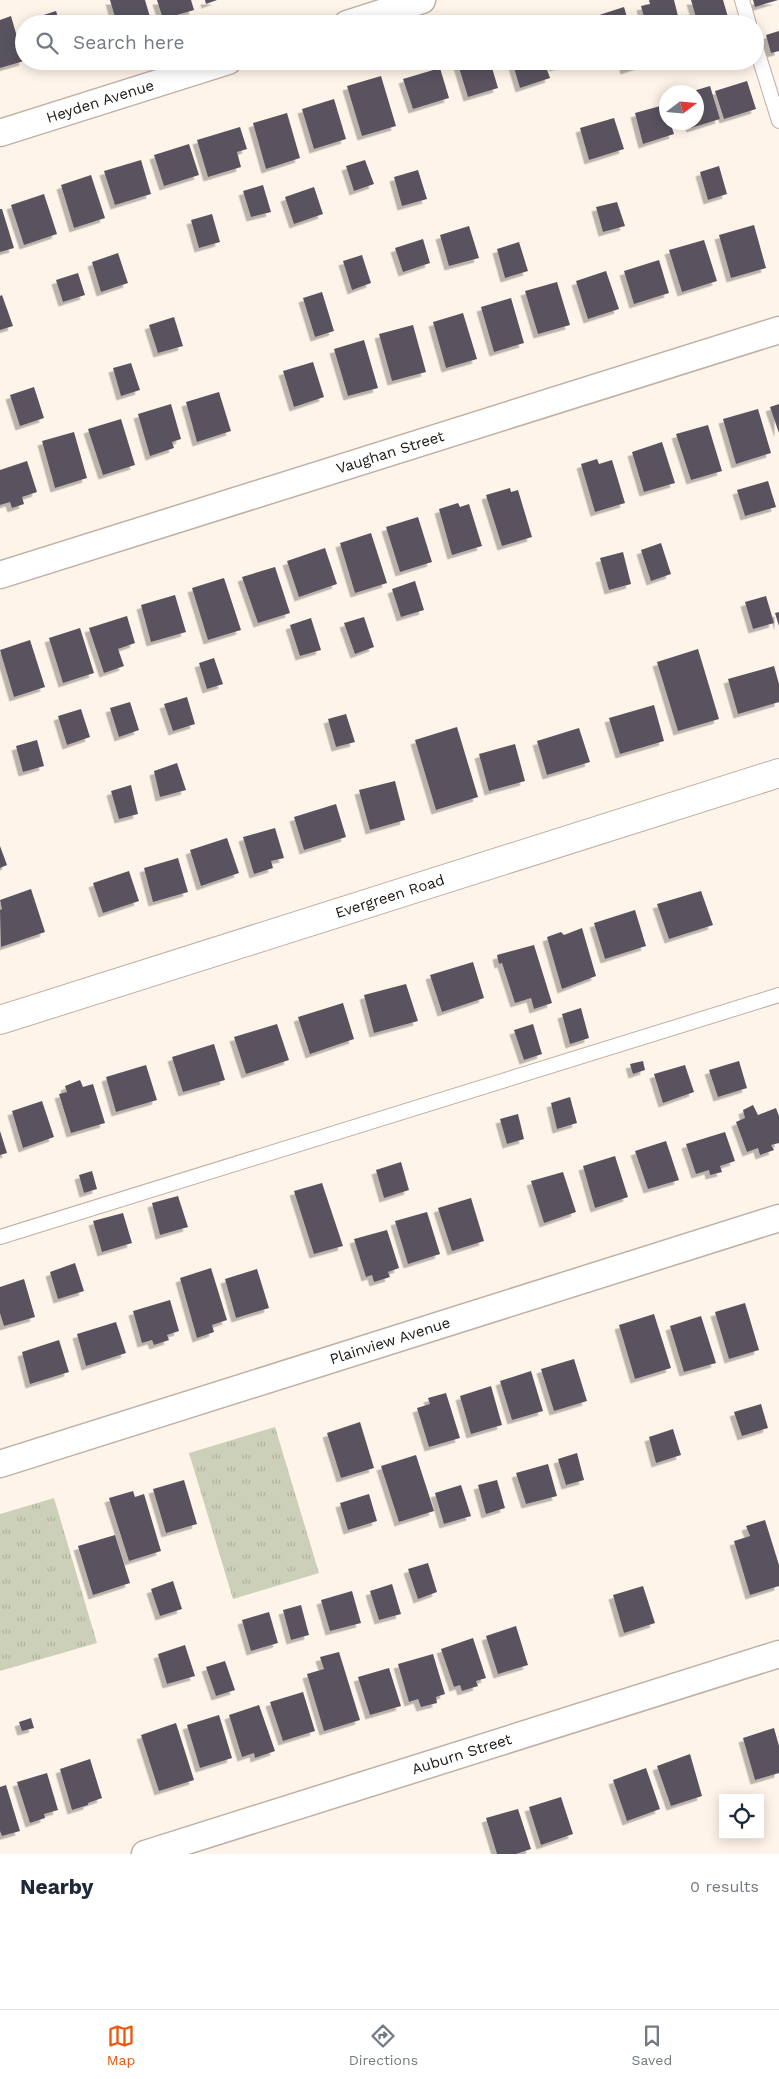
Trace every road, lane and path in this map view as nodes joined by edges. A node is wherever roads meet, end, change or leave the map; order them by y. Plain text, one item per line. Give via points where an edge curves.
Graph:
1 (422, 0) edge
2 (742, 0) edge
3 (375, 15) edge
4 (746, 15) edge
5 (200, 70) edge
6 (763, 70) edge
7 (779, 121) edge
8 (0, 133) edge
9 (779, 330) edge
10 (0, 575) edge
11 (779, 773) edge
12 (779, 996) edge
13 (0, 1020) edge
14 (779, 1218) edge
15 (0, 1237) edge
16 (0, 1464) edge
17 (779, 1654) edge
18 (145, 1854) edge

1 - 3 street
2 - 4 lane
5 - 8 street, Heyden Avenue
6 - 7 lane
9 - 10 street, Vaughan Street
11 - 13 street, Evergreen Road
12 - 15 lane
14 - 16 street, Plainview Avenue
17 - 18 street, Auburn Street

